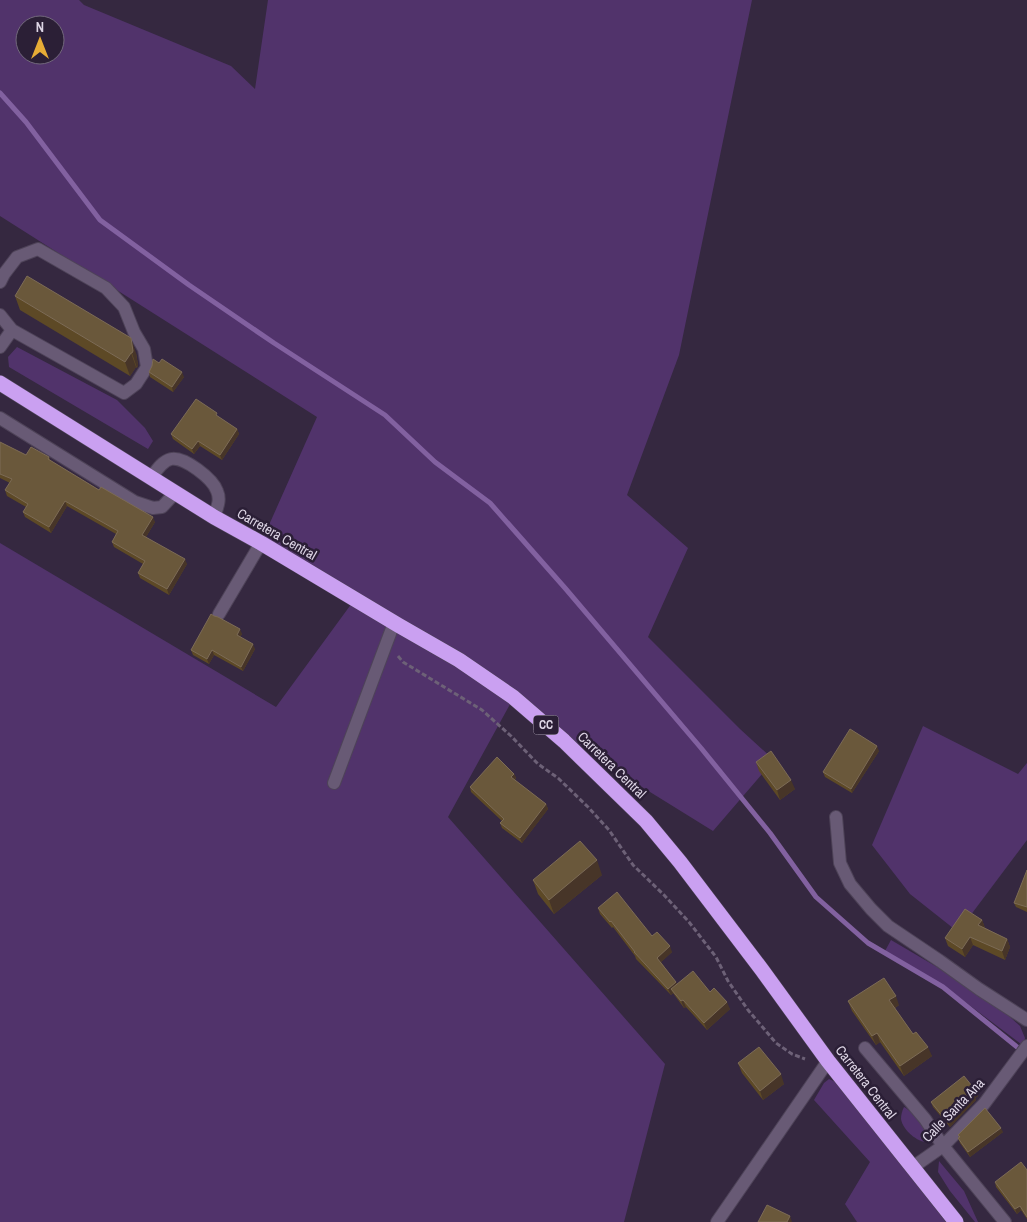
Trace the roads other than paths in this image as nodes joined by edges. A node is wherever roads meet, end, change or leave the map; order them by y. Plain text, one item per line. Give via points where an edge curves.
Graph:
1 (0, 282) edge
2 (0, 315) edge
3 (12, 330) junction
4 (0, 347) edge
5 (0, 383) edge
6 (0, 418) edge
7 (151, 478) junction
8 (175, 493) junction
9 (214, 517) junction
10 (261, 543) junction
11 (219, 614) dead end
12 (394, 623) junction
13 (334, 783) dead end
14 (836, 817) dead end
15 (1027, 1020) edge
16 (1027, 1046) edge
17 (864, 1048) dead end
18 (828, 1061) junction
19 (943, 1146) junction
20 (913, 1167) junction
21 (717, 1222) edge
22 (956, 1222) edge
23 (1005, 1222) edge

1 - 3 street via 18,257 38,250 106,288 124,306 144,349 147,367 136,384 124,393
2 - 3 street
3 - 4 street
5 - 7 highway, Carretera Central / CC
6 - 8 street via 136,502 153,508 162,507
7 - 8 highway, Carretera Central / CC
7 - 9 street via 161,465 172,458 194,467 217,489 219,500
8 - 9 highway, Carretera Central / CC
9 - 10 highway, Carretera Central / CC
10 - 11 street
10 - 12 highway, Carretera Central / CC
12 - 13 street
12 - 18 highway, Carretera Central / CC via 459,660 514,697 646,821
14 - 15 street via 840,862 850,884 871,909 888,926
16 - 19 street, Calle Santa Ana via 984,1104
17 - 19 street
18 - 20 highway, Carretera Central / CC
18 - 21 street
19 - 20 street, Calle Santa Ana
19 - 23 street
20 - 22 highway, Carretera Central / CC

